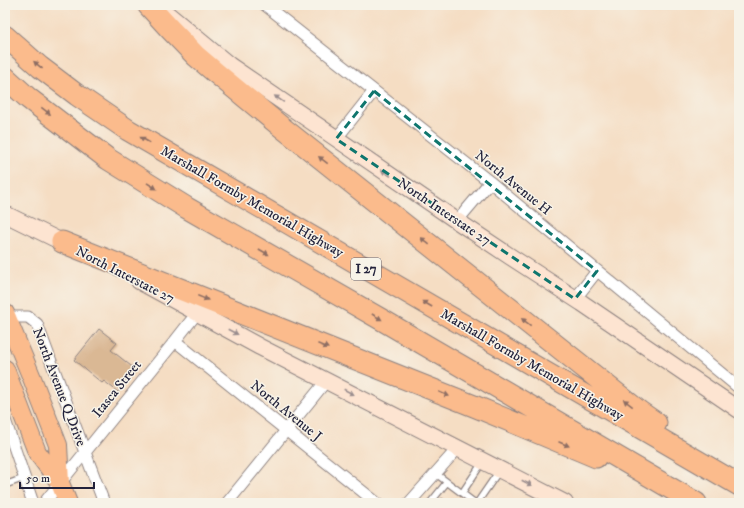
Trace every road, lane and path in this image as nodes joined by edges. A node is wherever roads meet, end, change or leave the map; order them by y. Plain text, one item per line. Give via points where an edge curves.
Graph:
1 (148, 5) edge
2 (156, 5) edge
3 (265, 5) edge
4 (5, 36) edge
5 (5, 77) edge
6 (374, 91) junction
7 (336, 139) junction
8 (490, 182) junction
9 (5, 214) edge
10 (457, 221) junction
11 (62, 242) junction
12 (597, 271) junction
13 (575, 299) junction
14 (197, 312) junction
15 (6, 315) edge
16 (175, 341) junction
17 (5, 369) edge
18 (326, 380) junction
19 (739, 388) edge
20 (739, 410) edge
21 (5, 420) edge
22 (286, 431) junction
23 (9, 444) edge
24 (458, 448) junction
25 (84, 453) junction
26 (483, 461) junction
27 (500, 469) junction
28 (435, 473) junction
29 (24, 478) junction
30 (447, 482) junction
31 (660, 482) junction
32 (60, 483) junction
33 (739, 484) edge
34 (5, 485) edge
35 (462, 493) junction
36 (33, 503) edge
37 (44, 503) edge
38 (68, 503) edge
39 (104, 503) edge
40 (227, 503) edge
41 (377, 503) edge
42 (409, 503) edge
43 (430, 503) edge
44 (476, 503) edge
45 (565, 503) edge
46 (696, 503) edge

33 -> 1 highway via 640,412 279,125 196,56
7 -> 2 main road, North Interstate 27 via 229,65
3 - 6 street, North Avenue H
33 -> 4 highway, Marshall Formby Memorial Highway / I 27 via 128,130 40,67
5 -> 31 highway, I 27 via 28,98 108,159 187,208
6 - 7 street
6 - 8 street, North Avenue H
10 -> 7 main road, North Interstate 27
8 - 10 street
8 - 12 street, North Avenue H
9 - 11 main road, North Interstate 27
10 - 13 main road, North Interstate 27
11 - 14 main road, North Interstate 27
11 -> 31 highway
12 - 13 street
12 - 19 street, North Avenue H
13 - 20 main road, North Interstate 27
14 - 16 street, Itasca Street
14 -> 18 main road, North Interstate 27
15 - 25 street, North Avenue Q Drive via 28,317 37,324
15 - 32 main road, North Avenue Q Drive via 58,445
16 - 22 street, North Avenue J
16 - 25 street, Itasca Street
17 - 32 main road, North Avenue Q Drive via 37,452
18 - 22 street
18 -> 24 main road, North Interstate 27
21 - 23 street
22 - 40 street
22 - 41 street, North Avenue J
23 - 29 street
24 - 26 main road, North Interstate 27
24 - 28 street
25 - 32 street, Itasca Street
25 - 39 street, North Avenue Q Drive
26 - 27 main road, North Interstate 27
26 - 35 lane
27 - 44 lane
27 -> 45 main road, North Interstate 27
28 - 30 lane
28 - 42 street
29 - 34 lane
29 - 36 street
30 - 35 lane
30 - 43 lane
31 - 46 highway, I 27
32 - 37 street, Itasca Street
32 - 38 main road, North Avenue Q Drive
35 - 44 lane

